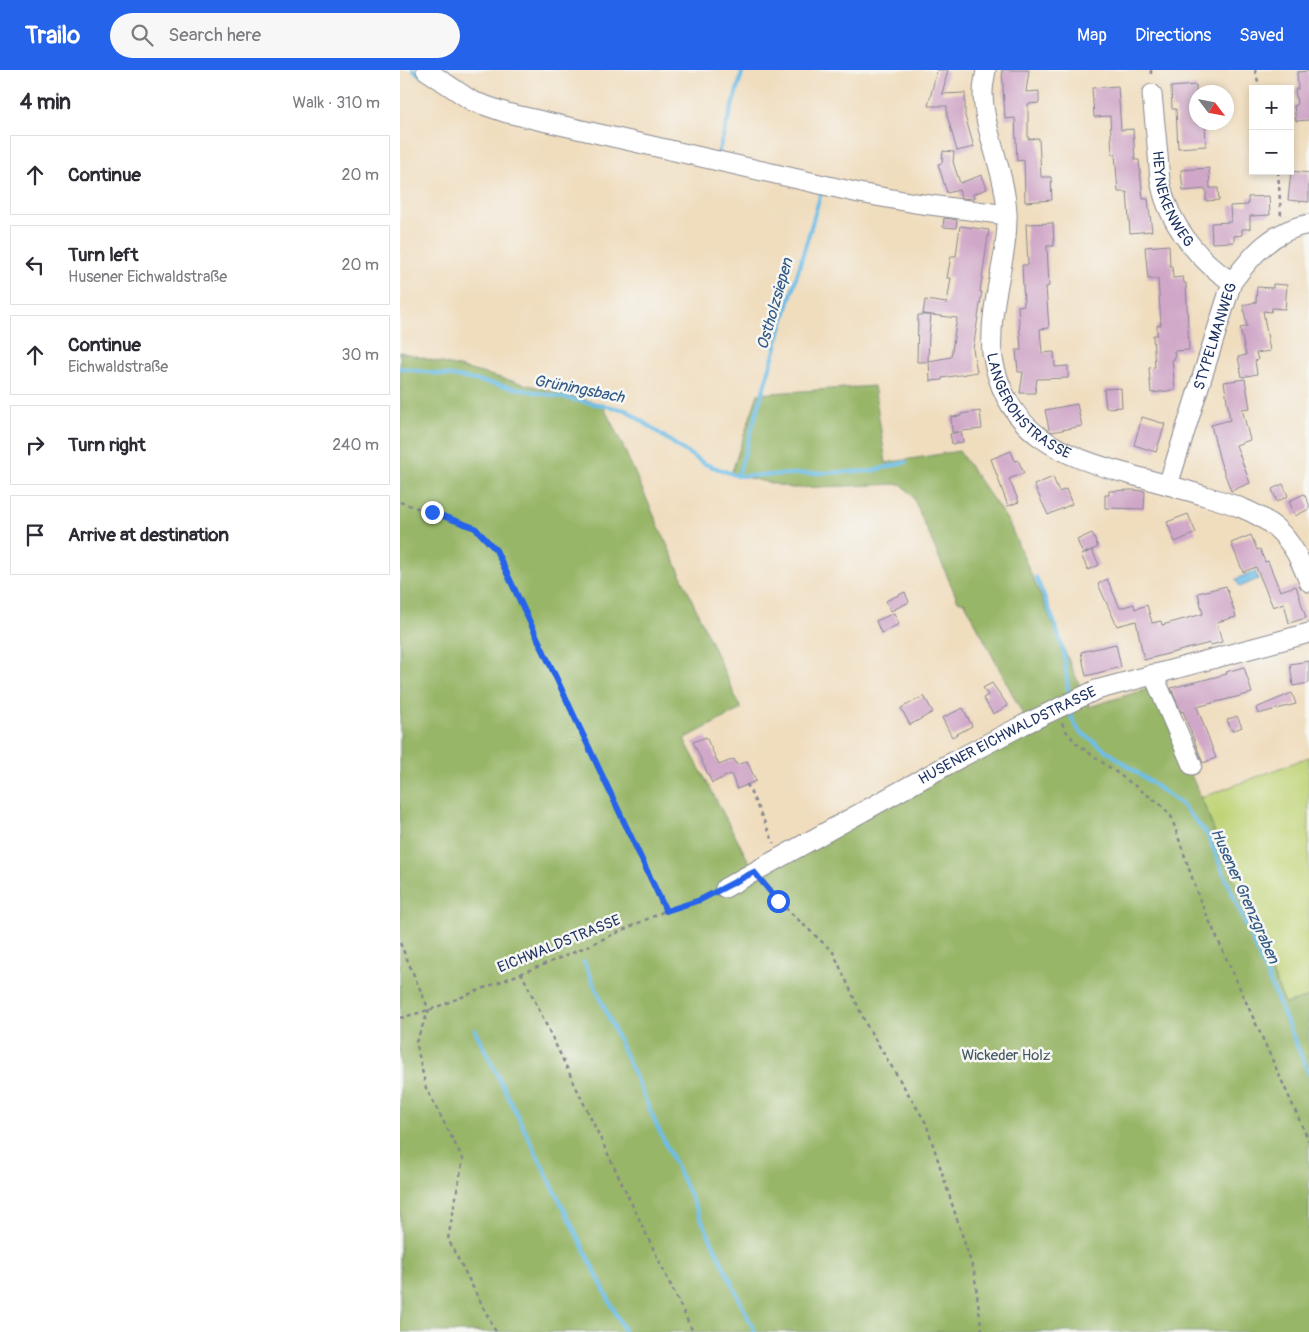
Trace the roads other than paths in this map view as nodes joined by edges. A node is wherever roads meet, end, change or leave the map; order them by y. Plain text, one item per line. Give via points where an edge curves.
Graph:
1 (426, 70) edge
2 (986, 70) edge
3 (1152, 94) dead end
4 (1007, 215) junction
5 (1309, 224) edge
6 (1232, 282) junction
7 (1168, 485) junction
8 (1309, 582) edge
9 (1309, 632) edge
10 (1153, 674) junction
11 (1192, 765) dead end
12 (725, 888) road end

1 - 4 street via 472,101 507,113 859,193
2 - 4 street, LANGEROHSTRASSE via 983,93 1004,186
3 - 6 street, HEYNEKENWEG via 1161,186 1167,205 1182,233 1221,275
4 - 7 street, LANGEROHSTRASSE via 994,306 992,352 999,383 1010,404 1029,429 1065,453
5 - 6 street, STYPELMANWEG via 1266,243
6 - 7 street, STYPELMANWEG
7 - 8 street, LANGEROHSTRASSE via 1221,500 1256,514 1277,528 1294,548
9 - 10 street, HUSENER EICHWALDSTRASSE
10 - 11 street
10 - 12 street, HUSENER EICHWALDSTRASSE via 1096,690 1058,708

